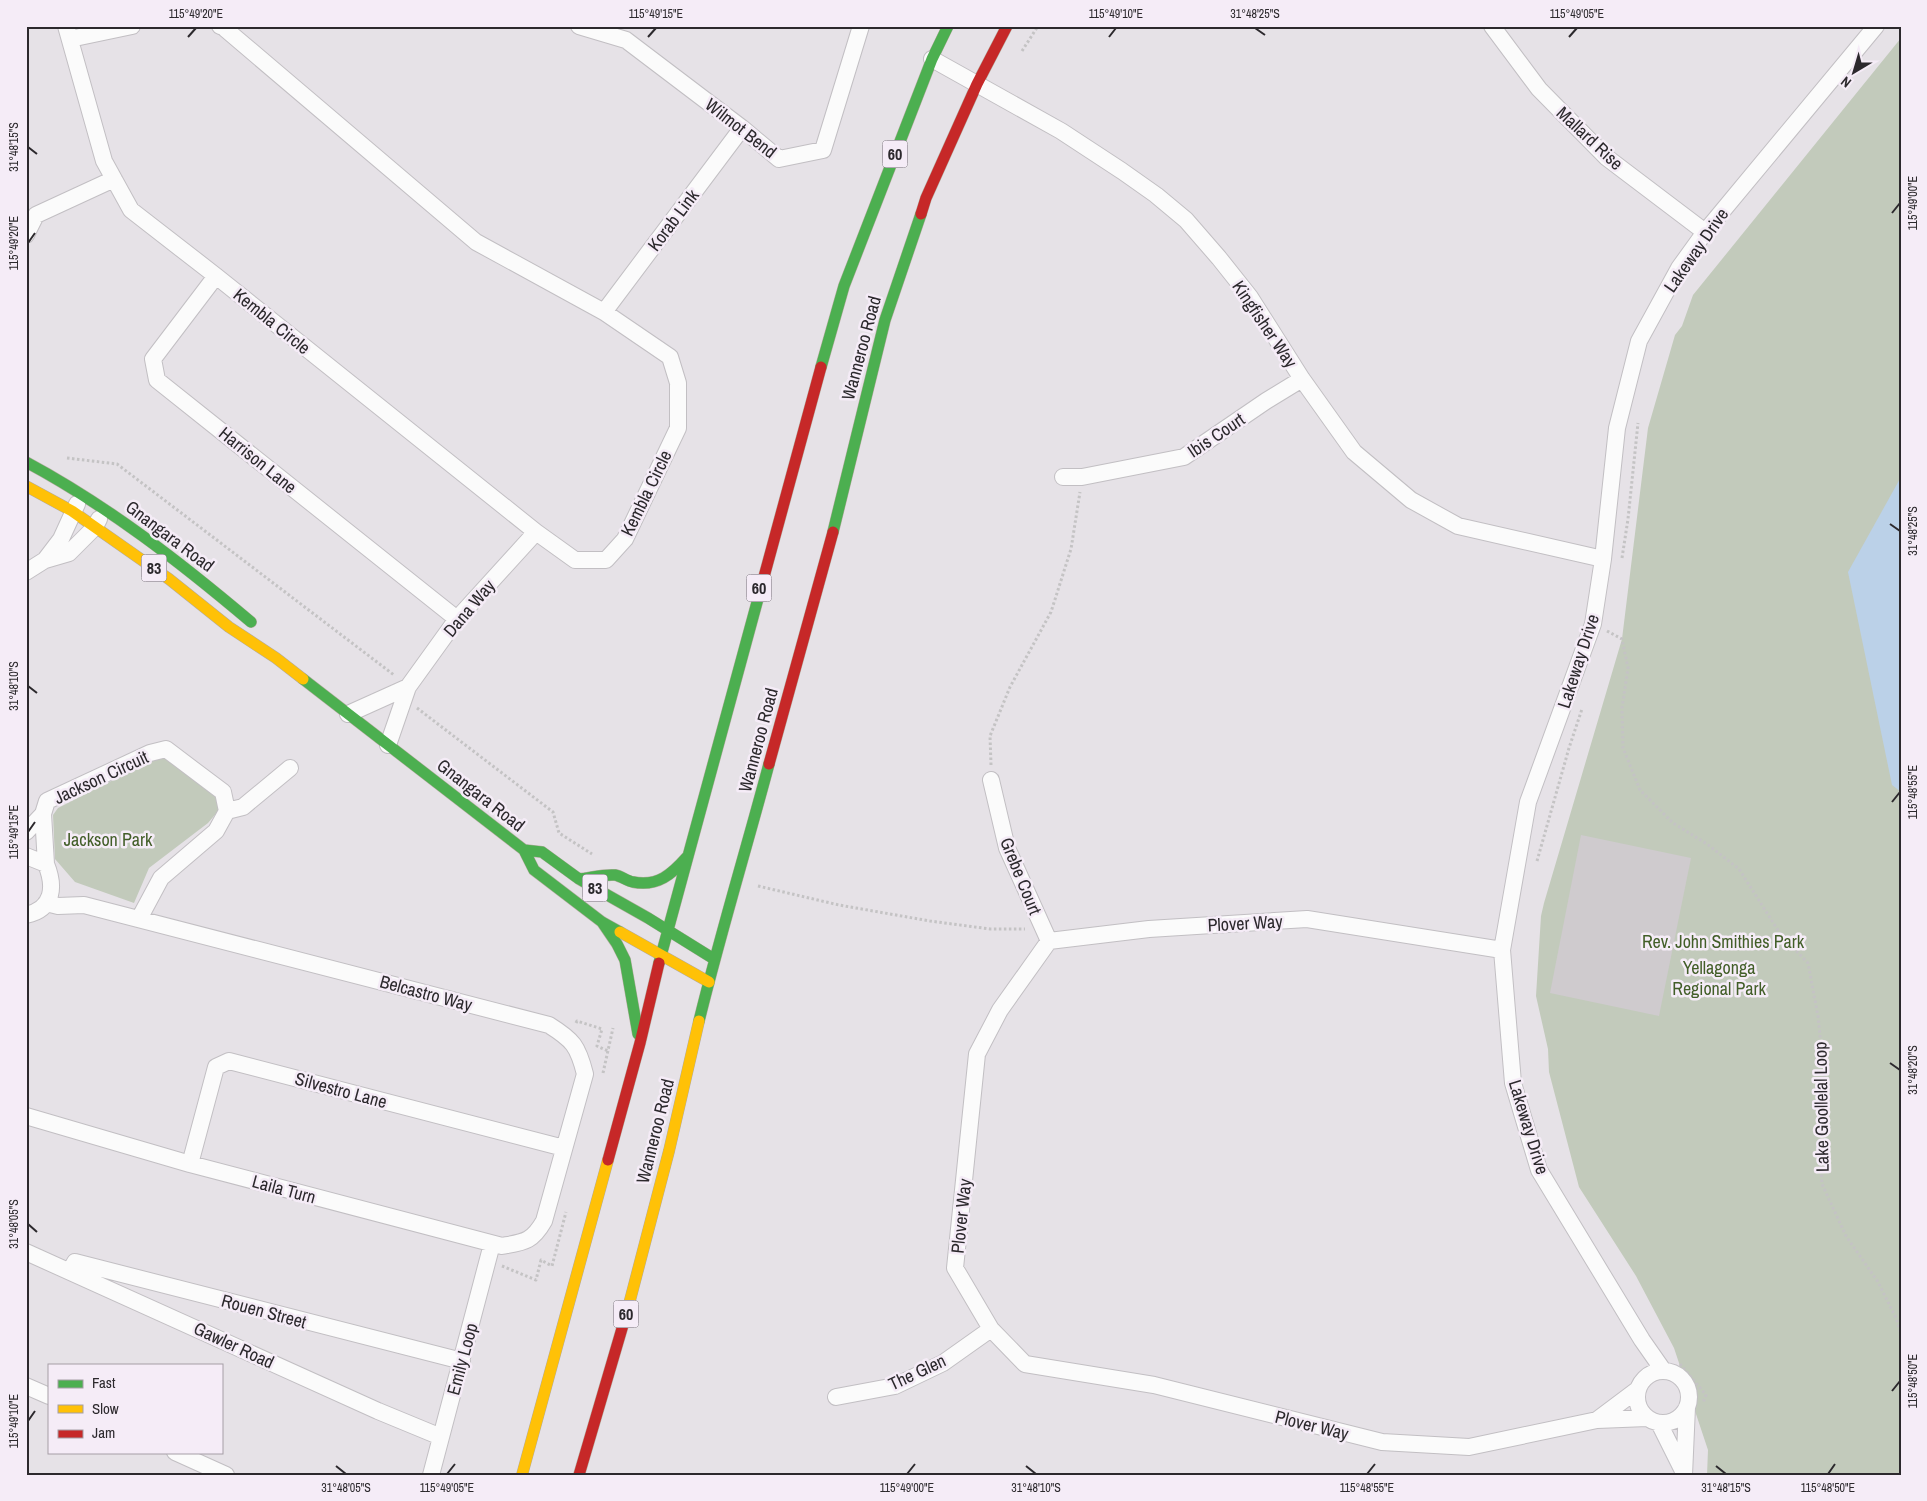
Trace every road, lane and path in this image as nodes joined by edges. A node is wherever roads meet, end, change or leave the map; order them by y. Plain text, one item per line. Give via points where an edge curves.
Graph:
1 (132, 26) edge
2 (220, 26) edge
3 (579, 26) edge
4 (861, 26) edge
5 (948, 26) edge
6 (1007, 26) edge
7 (1038, 26) edge
8 (1492, 26) edge
9 (1876, 26) edge
10 (68, 33) edge
11 (1020, 53) dead end
12 (932, 59) junction
13 (977, 84) junction
14 (742, 128) junction
15 (114, 178) junction
16 (1705, 232) junction
17 (26, 235) edge
18 (216, 276) junction
19 (604, 312) junction
20 (1302, 379) junction
21 (1638, 416) dead end
22 (62, 457) dead end
23 (26, 462) edge
24 (1063, 477) dead end
25 (1082, 477) junction
26 (26, 486) edge
27 (82, 494) junction
28 (105, 509) junction
29 (72, 512) junction
30 (95, 528) junction
31 (536, 532) junction
32 (1603, 559) junction
33 (45, 560) junction
34 (1621, 564) dead end
35 (26, 572) edge
36 (457, 619) junction
37 (1604, 626) junction
38 (1605, 641) dead end
39 (276, 658) junction
40 (408, 687) junction
41 (1584, 704) dead end
42 (348, 714) junction
43 (388, 745) junction
44 (290, 768) dead end
45 (991, 780) joint
46 (227, 811) junction
47 (43, 814) junction
48 (26, 832) edge
49 (524, 850) junction
50 (26, 856) edge
51 (598, 857) dead end
52 (686, 857) junction
53 (1536, 862) dead end
54 (46, 864) junction
55 (579, 879) junction
56 (738, 880) junction
57 (52, 884) junction
58 (46, 903) junction
59 (84, 905) junction
60 (27, 915) edge
61 (139, 919) junction
62 (602, 922) junction
63 (666, 930) junction
64 (1046, 935) junction
65 (1502, 950) junction
66 (660, 954) junction
67 (714, 959) junction
68 (709, 982) junction
69 (568, 1037) junction
70 (640, 1043) junction
71 (608, 1051) dead end
72 (26, 1116) edge
73 (564, 1148) junction
74 (190, 1164) junction
75 (539, 1230) joint
76 (492, 1244) junction
77 (26, 1252) edge
78 (488, 1260) junction
79 (552, 1266) dead end
80 (70, 1271) junction
81 (991, 1330) junction
82 (1901, 1334) edge
83 (1642, 1340) junction
84 (462, 1362) junction
85 (1678, 1362) dead end
86 (1663, 1370) junction
87 (1640, 1385) junction
88 (26, 1386) edge
89 (1706, 1395) dead end
90 (48, 1396) edge
91 (836, 1397) dead end
92 (1687, 1407) junction
93 (1597, 1420) junction
94 (1653, 1420) junction
95 (441, 1437) junction
96 (179, 1454) edge
97 (1684, 1474) edge
98 (226, 1475) edge
99 (431, 1475) edge
100 (522, 1475) edge
101 (579, 1475) edge

1 - 10 street, Kembla Circle
2 - 19 street, Kembla Circle via 476,242
3 - 14 street, Wilmot Bend via 626,40
4 - 14 street, Wilmot Bend via 823,150 779,159
5 - 12 main road, Wanneroo Road / 60
6 - 13 main road, Wanneroo Road / 60
7 - 11 path
8 - 16 street, Mallard Rise via 1539,89 1606,157
9 - 16 street, Lakeway Drive
10 - 15 street, Kembla Circle via 104,161
12 - 13 street, Kingfisher Way
12 - 52 main road, Wanneroo Road / 60 via 844,286
13 - 20 street, Kingfisher Way via 1061,131 1156,195 1186,220 1250,297
13 - 56 main road, Wanneroo Road / 60 via 926,198 885,320 832,535
14 - 19 street, Korab Link
15 - 17 street via 36,215
15 - 18 street, Kembla Circle via 131,210
16 - 32 street, Lakeway Drive via 1679,268 1639,341 1616,428
18 - 31 street, Kembla Circle
18 - 36 street, Harrison Lane via 153,359 156,380
19 - 31 street, Kembla Circle via 670,357 678,383 678,428 625,539 606,560 575,560
20 - 25 street, Ibis Court via 1184,457
20 - 32 street, Kingfisher Way via 1354,452 1411,500 1458,526
21 - 34 path
22 - 40 path via 117,464
23 - 27 main road, Gnangara Road / 83
24 - 25 street, Ibis Court
25 - 45 path via 1071,549 1051,612 1010,688 990,736
26 - 29 main road, Gnangara Road / 83
27 - 28 main road, Gnangara Road / 83
27 - 29 street
28 - 30 street
28 - 39 main road, Gnangara Road / 83 via 140,533 251,623
29 - 30 main road, Gnangara Road / 83
29 - 33 street via 60,539
30 - 33 street via 69,553
30 - 39 main road, Gnangara Road / 83
31 - 36 street, Dana Way
32 - 37 street, Lakeway Drive
33 - 35 street
36 - 40 street, Dana Way
37 - 38 path
37 - 65 street, Lakeway Drive via 1528,802
37 - 82 path, Lake Goollelal Loop via 1622,640 1628,668 1622,708 1623,748 1640,790 1673,823 1739,869 1781,935 1808,963 1824,1075 1818,1121 1822,1184 1846,1236 1878,1282
39 - 42 main road, Gnangara Road / 83
40 - 42 street, Dana Way
40 - 43 street, Dana Way
40 - 51 path via 417,708 553,812 560,832
41 - 53 path
42 - 43 main road, Gnangara Road / 83
43 - 49 main road, Gnangara Road / 83
44 - 46 street via 243,807
45 - 64 street, Grebe Court via 1007,848
46 - 47 street, Jackson Circuit via 223,792 166,749 150,753 47,801
46 - 61 street via 216,830 161,878
47 - 48 street, Jackson Circuit
47 - 54 street, Jackson Circuit
49 - 55 main road, Gnangara Road / 83 via 542,852
49 - 62 main road, Gnangara Road / 83 via 534,870
50 - 54 street
52 - 55 main road via 663,880 632,882 616,875
52 - 63 main road, Wanneroo Road / 60
54 - 57 street, Jackson Circuit
55 - 63 main road, Gnangara Road / 83
56 - 64 path via 840,905 930,921
56 - 67 main road, Wanneroo Road / 60
57 - 58 street
57 - 59 street, Belcastro Way
58 - 59 street, Belcastro Way
58 - 60 street
59 - 61 street, Belcastro Way
61 - 69 street, Belcastro Way via 549,1025
62 - 66 main road, Gnangara Road / 83
62 - 70 main road, 83 via 625,960
63 - 66 main road, Wanneroo Road / 60
63 - 67 main road, Gnangara Road / 83
64 - 65 street, Plover Way via 1307,919
64 - 81 street, Plover Way via 977,1054 956,1268
65 - 83 street, Lakeway Drive via 1513,1083 1539,1170
66 - 68 main road, Gnangara Road / 83
66 - 70 main road, Wanneroo Road / 60
67 - 68 main road, Wanneroo Road / 60
68 - 101 main road, Wanneroo Road / 60 via 631,1298
69 - 71 path via 577,1021 602,1029 597,1046
69 - 73 street, Belcastro Way via 580,1054 584,1074
70 - 100 main road, Wanneroo Road / 60
72 - 74 street, Laila Turn
73 - 74 street, Silvestro Lane via 228,1061 216,1066
73 - 75 street, Belcastro Way
74 - 76 street, Laila Turn
75 - 76 street, Laila Turn via 525,1242 502,1246
76 - 78 street, Emily Loop
77 - 80 street, Gawler Road
78 - 79 path via 536,1280 541,1260
78 - 84 street, Emily Loop
80 - 84 street, Rouen Street via 75,1262
80 - 95 street, Gawler Road
81 - 91 street, The Glen via 943,1362 895,1386
81 - 93 street, Plover Way via 1025,1364 1154,1385 1382,1442 1469,1447
83 - 86 street, Lakeway Drive
83 - 87 street, Lakeway Drive
84 - 95 street, Emily Loop
85 - 89 path
86 - 87 street via 1650,1374
86 - 92 street via 1684,1381 1690,1397
87 - 93 street, Plover Way
87 - 94 street via 1636,1399 1638,1408
88 - 90 street
92 - 94 street via 1676,1420 1668,1423
92 - 97 street
93 - 94 street, Plover Way
94 - 97 street
95 - 99 street, Emily Loop
96 - 98 street

